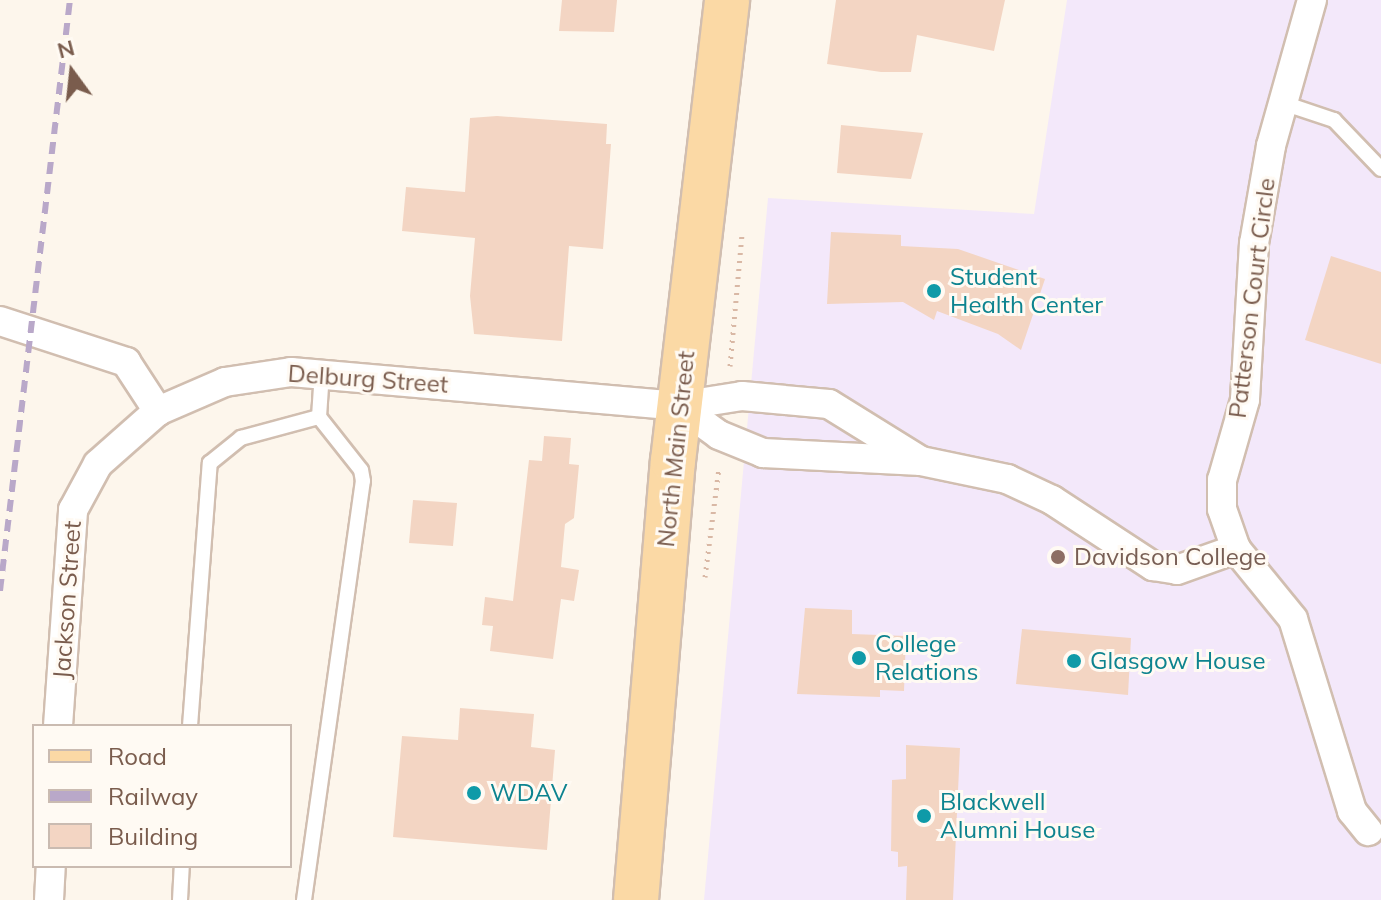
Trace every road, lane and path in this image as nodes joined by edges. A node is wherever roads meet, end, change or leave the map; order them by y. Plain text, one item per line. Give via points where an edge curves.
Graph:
1 (727, 0) edge
2 (1312, 0) edge
3 (1283, 103) junction
4 (1381, 169) edge
5 (0, 321) edge
6 (322, 372) junction
7 (679, 406) junction
8 (158, 411) junction
9 (319, 417) junction
10 (921, 461) junction
11 (1236, 549) junction
12 (58, 724) edge
13 (190, 724) edge
14 (1368, 831) dead end
15 (51, 868) edge
16 (182, 868) edge
17 (49, 900) edge
18 (180, 900) edge
19 (304, 900) edge
20 (636, 900) edge

1 - 7 main road, North Main Street
2 - 3 street, Patterson Court Circle
3 - 4 lane via 1334,120
3 - 11 street, Patterson Court Circle via 1254,243 1245,400 1222,480 1222,509
5 - 8 street via 126,362
6 - 7 street, Delburg Street
6 - 8 street, Delburg Street via 248,376
6 - 9 lane
7 - 10 street via 724,438 763,453
7 - 10 street, Delburg Street via 742,396 829,404
7 - 20 main road, North Main Street
8 - 12 street, Jackson Street via 98,464 73,510
9 - 13 lane via 241,438 210,463
9 - 19 lane via 361,470 363,481
10 - 11 street via 1027,486 1153,566 1177,570
11 - 14 street, Patterson Court Circle via 1293,619 1352,811
15 - 17 street
16 - 18 lane

